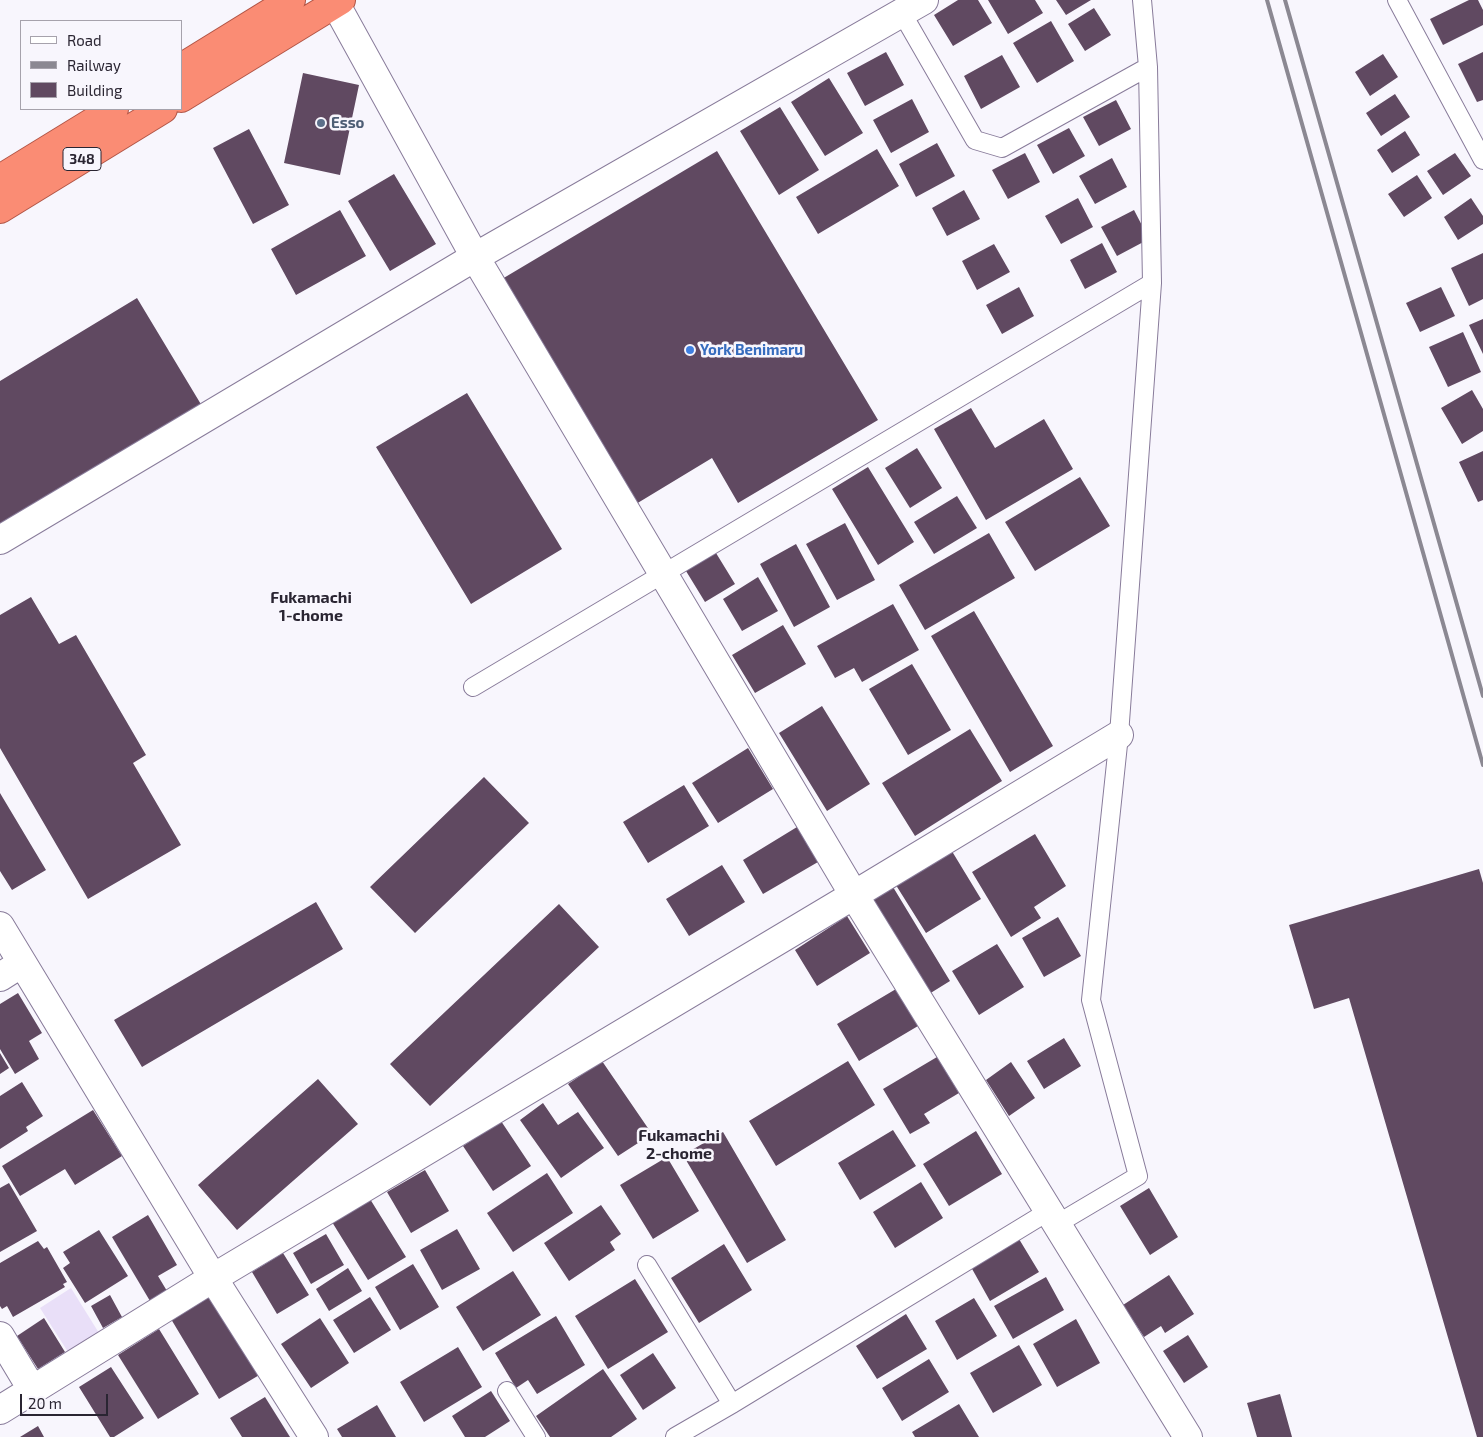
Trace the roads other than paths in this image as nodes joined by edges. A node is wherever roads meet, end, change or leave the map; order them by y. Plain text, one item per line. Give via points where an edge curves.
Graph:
1 (292, 0) edge
2 (1142, 0) edge
3 (1397, 0) edge
4 (338, 2) edge
5 (913, 6) edge
6 (182, 67) edge
7 (1148, 67) junction
8 (182, 97) edge
9 (112, 110) edge
10 (162, 110) edge
11 (1481, 152) edge
12 (0, 179) edge
13 (0, 209) edge
14 (475, 257) junction
15 (1152, 283) junction
16 (0, 540) edge
17 (664, 573) junction
18 (473, 687) dead end
19 (1119, 735) junction
20 (854, 895) junction
21 (0, 926) edge
22 (11, 970) edge
23 (1053, 1217) junction
24 (647, 1265) dead end
25 (213, 1278) junction
26 (0, 1336) edge
27 (33, 1391) junction
28 (507, 1391) dead end
29 (732, 1404) junction
30 (0, 1410) edge
31 (314, 1437) edge
32 (536, 1437) edge
33 (675, 1437) edge
34 (1188, 1437) edge

1 - 6 highway
2 - 7 lane
3 - 11 lane
4 - 8 highway
4 - 14 street
5 - 7 lane via 975,140 1002,148
5 - 14 street
7 - 15 lane
9 - 12 highway, 348
10 - 13 highway, 348
14 - 16 street
14 - 17 street
15 - 17 lane
15 - 19 lane
17 - 18 lane
17 - 20 street
19 - 20 street
19 - 23 lane via 1091,1000 1138,1176
20 - 23 street
20 - 25 street
21 - 22 street
22 - 25 street
23 - 29 lane
23 - 34 street
24 - 29 lane
25 - 27 street
25 - 31 street
26 - 27 street
27 - 30 street
28 - 32 lane
29 - 33 lane

